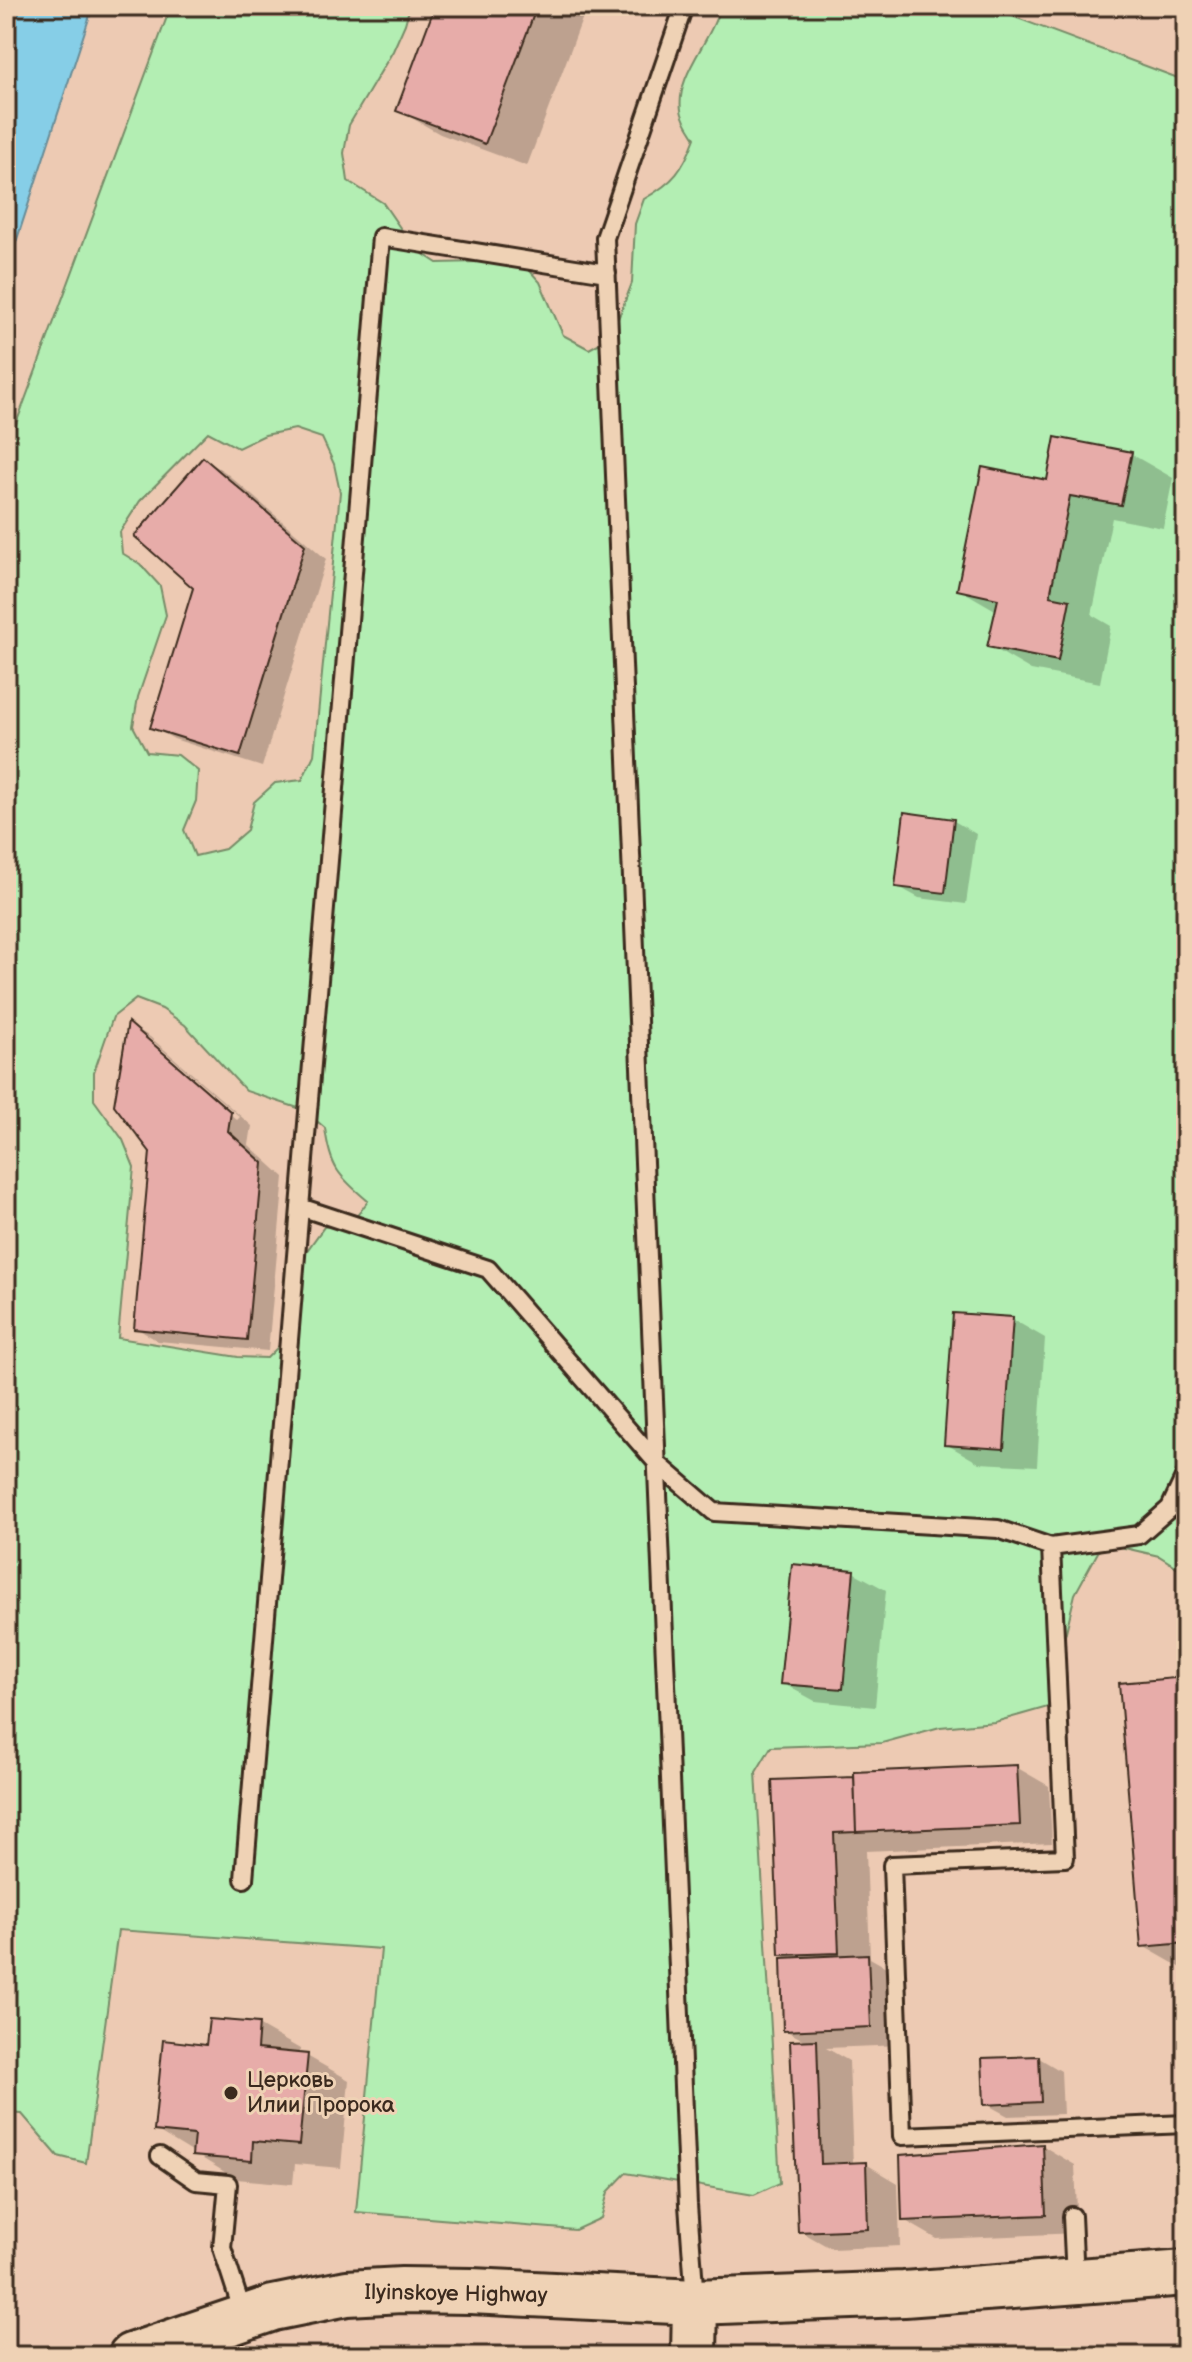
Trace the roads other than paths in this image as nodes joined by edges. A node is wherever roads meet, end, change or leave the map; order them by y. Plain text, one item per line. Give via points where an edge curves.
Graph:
1 (684, 6) edge
2 (607, 273) junction
3 (300, 1207) junction
4 (657, 1463) junction
5 (1186, 1474) edge
6 (1051, 1547) junction
7 (244, 1879) dead end
8 (1186, 2124) edge
9 (160, 2156) dead end
10 (1072, 2216) dead end
11 (1186, 2273) edge
12 (1075, 2281) junction
13 (695, 2302) junction
14 (245, 2318) junction
15 (131, 2356) edge
16 (694, 2356) edge

1 - 2 lane via 605,238
2 - 3 lane via 381,237
2 - 4 lane
3 - 4 lane via 488,1269
3 - 7 lane
4 - 6 lane via 714,1512 998,1529
4 - 13 lane
5 - 6 lane via 1170,1508 1139,1535
6 - 8 lane via 1065,1858 892,1865 902,2136
9 - 14 lane via 196,2181 228,2184 222,2248
10 - 12 lane
11 - 12 main road, Ilyinskoye Highway
12 - 13 main road, Ilyinskoye Highway
13 - 14 main road, Ilyinskoye Highway via 402,2290 347,2293
13 - 16 main road
14 - 15 main road, Ilyinskoye Highway

